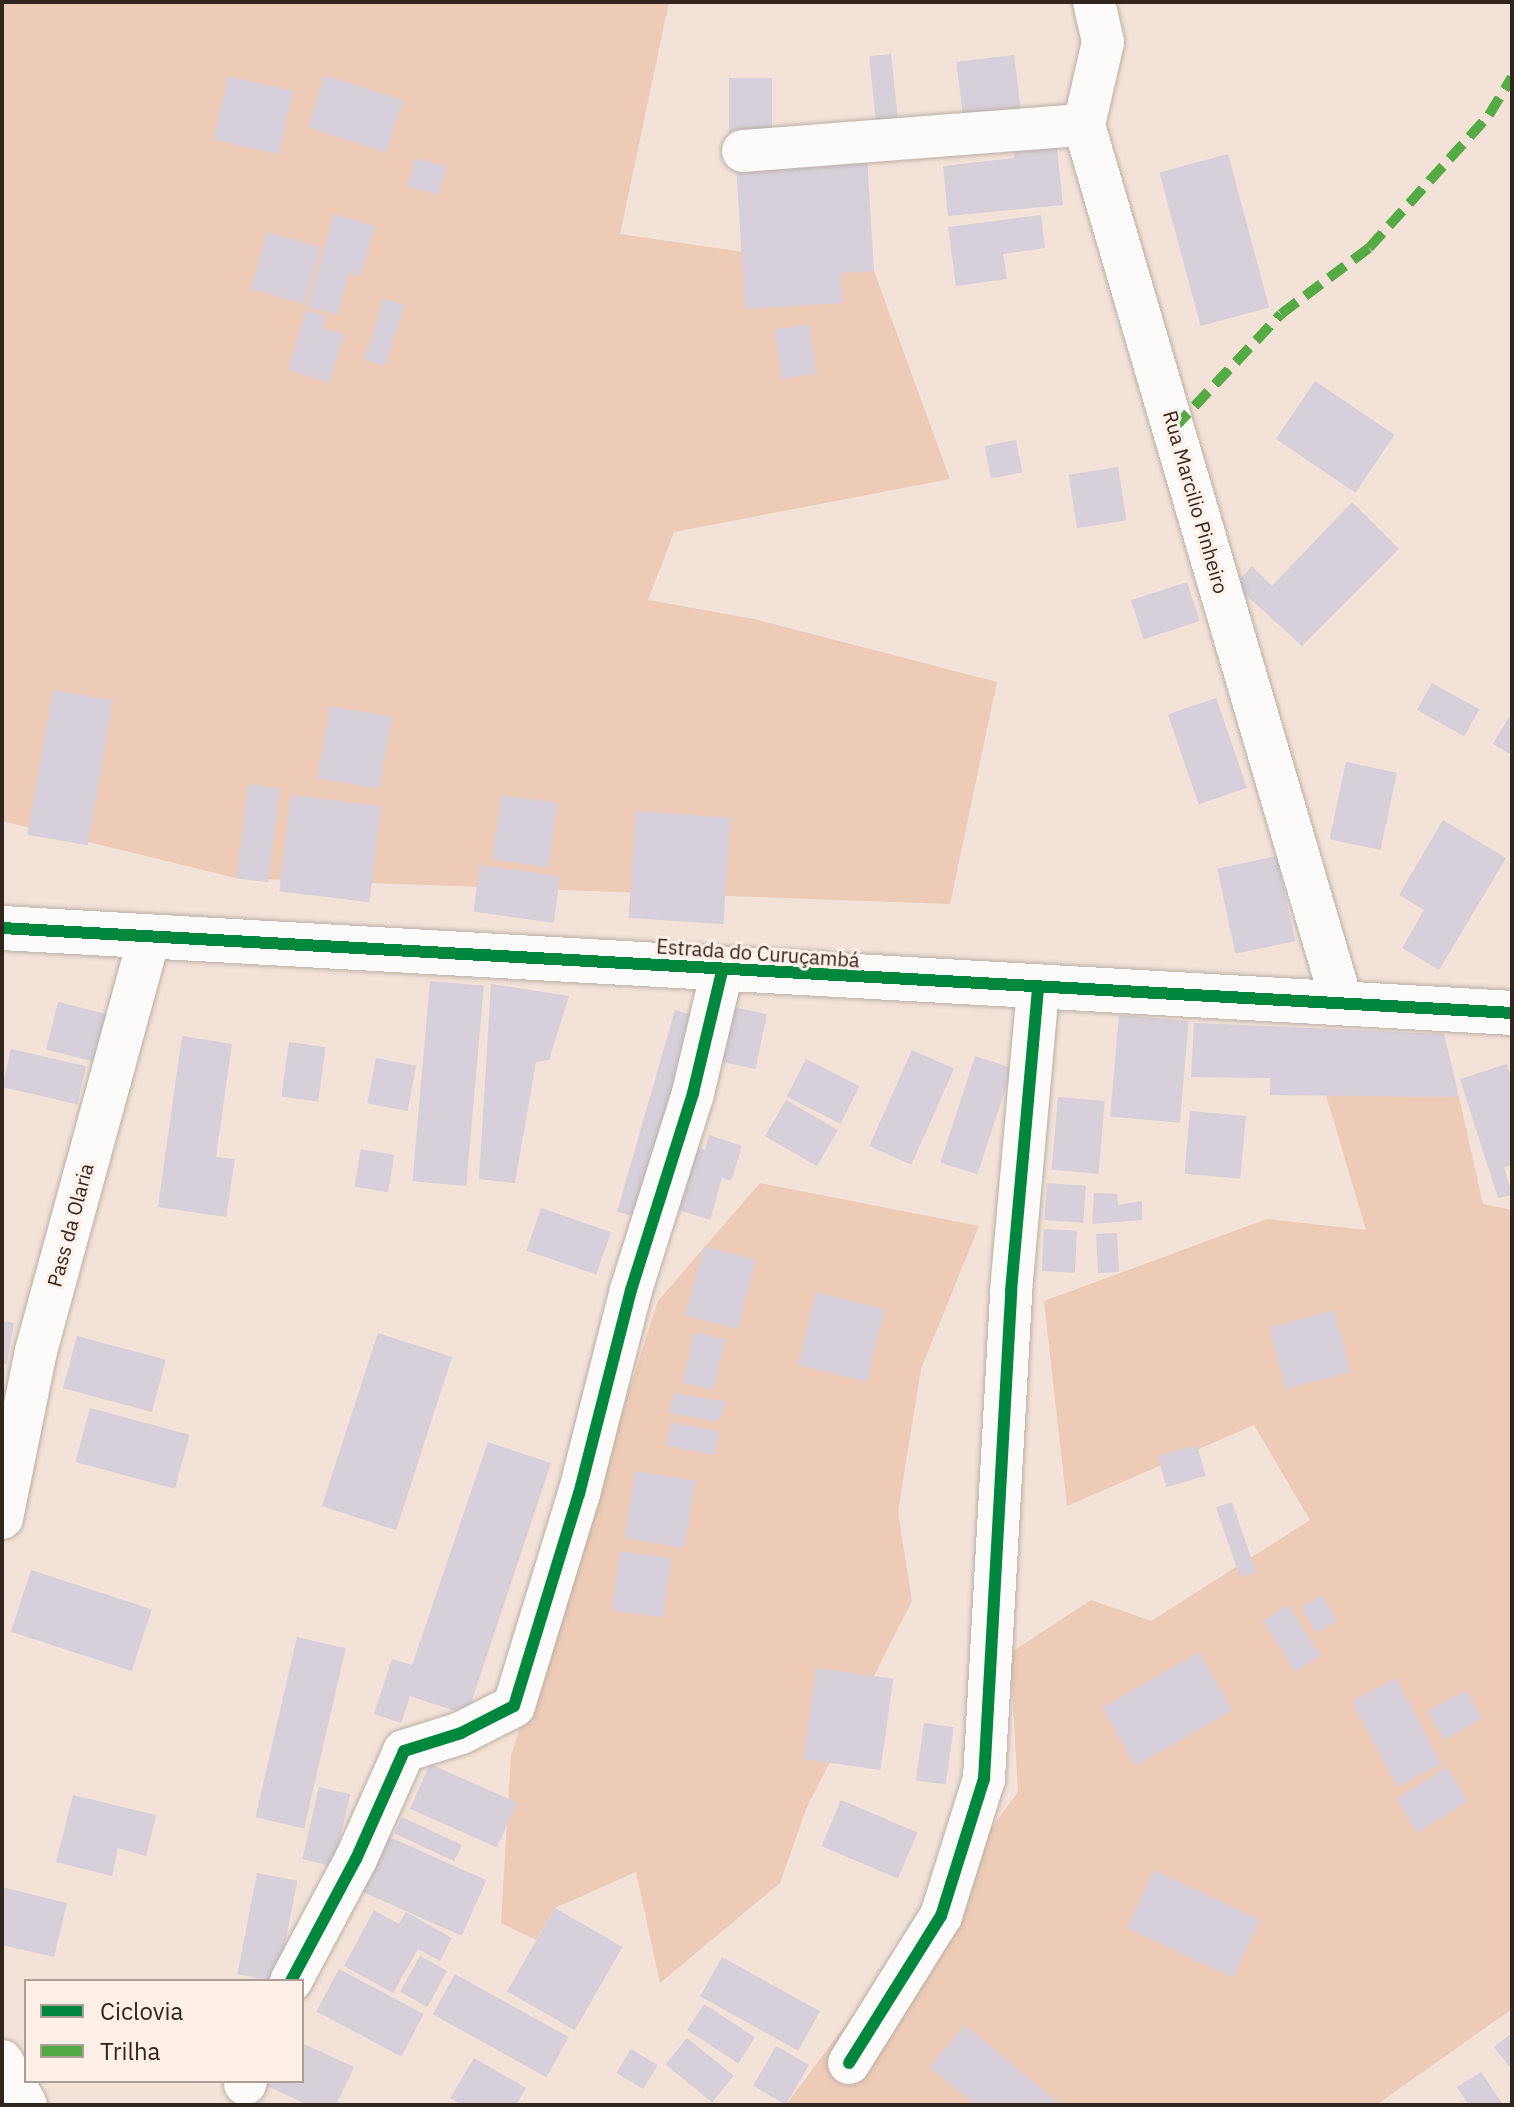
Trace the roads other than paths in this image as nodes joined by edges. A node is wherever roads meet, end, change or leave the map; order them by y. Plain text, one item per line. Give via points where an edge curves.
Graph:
1 (1094, 2) edge
2 (1084, 125) junction
3 (743, 151) dead end
4 (2, 928) edge
5 (150, 935) junction
6 (722, 971) junction
7 (1038, 990) junction
8 (1341, 1000) junction
9 (1512, 1013) edge
10 (2, 1518) edge
11 (292, 1979) edge
12 (2, 2061) edge
13 (849, 2063) dead end
14 (26, 2105) edge

1 - 2 street, Rua Marcilio Pinheiro via 1103,42
2 - 3 street
2 - 8 street, Rua Marcilio Pinheiro
4 - 5 street, Estrada do Curuçambá
5 - 6 street, Estrada do Curuçambá
5 - 10 street, Pass da Olaria via 36,1351
6 - 7 street, Estrada do Curuçambá
6 - 11 street via 693,1093 631,1290 579,1494 514,1706 461,1733 404,1751 356,1859
7 - 8 street, Estrada do Curuçambá
7 - 13 street via 1011,1291 984,1779 941,1916
8 - 9 street, Estrada do Curuçambá
12 - 14 street

